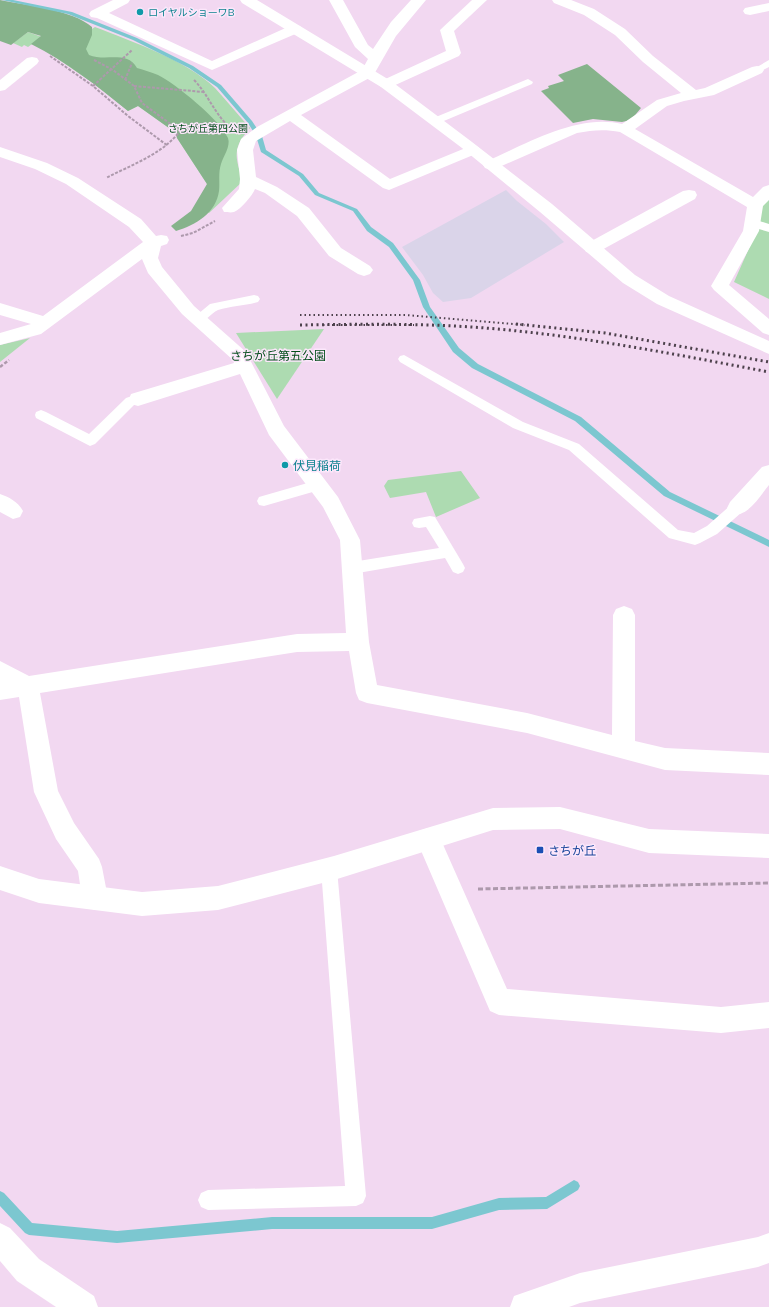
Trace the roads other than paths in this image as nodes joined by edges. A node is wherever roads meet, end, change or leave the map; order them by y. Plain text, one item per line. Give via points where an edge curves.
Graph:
1 (123, 0) edge
2 (247, 0) edge
3 (336, 0) edge
4 (419, 0) edge
5 (480, 0) edge
6 (559, 0) edge
7 (769, 7) edge
8 (750, 11) dead end
9 (295, 29) junction
10 (375, 58) junction
11 (32, 61) dead end
12 (763, 67) edge
13 (368, 73) junction
14 (528, 82) dead end
15 (386, 84) junction
16 (0, 87) edge
17 (692, 94) junction
18 (291, 115) junction
19 (435, 121) junction
20 (625, 129) junction
21 (473, 150) junction
22 (0, 152) edge
23 (491, 164) junction
24 (248, 179) junction
25 (769, 190) edge
26 (689, 196) dead end
27 (755, 205) junction
28 (230, 208) road end
29 (753, 222) junction
30 (769, 228) edge
31 (158, 241) junction
32 (592, 248) junction
33 (364, 270) dead end
34 (254, 299) dead end
35 (0, 310) edge
36 (198, 319) junction
37 (44, 322) junction
38 (769, 329) edge
39 (0, 338) edge
40 (769, 348) edge
41 (404, 359) dead end
42 (244, 366) junction
43 (138, 399) joint
44 (41, 415) dead end
45 (769, 472) edge
46 (318, 485) junction
47 (264, 501) dead end
48 (737, 508) joint
49 (419, 524) dead end
50 (448, 552) junction
51 (352, 568) junction
52 (458, 568) dead end
53 (624, 615) dead end
54 (358, 642) junction
55 (0, 671) edge
56 (28, 686) junction
57 (0, 690) edge
58 (623, 748) junction
59 (769, 764) edge
60 (428, 839) junction
61 (769, 846) edge
62 (330, 869) junction
63 (0, 878) edge
64 (95, 898) junction
65 (769, 1015) edge
66 (208, 1200) dead end
67 (0, 1238) edge
68 (769, 1248) edge
69 (83, 1307) edge
70 (525, 1307) edge

1 - 9 street via 97,14 160,40 212,66
2 - 9 street
3 - 10 street via 362,47
4 - 10 street via 395,25
5 - 15 street via 447,30 454,54
6 - 17 street via 594,8 648,59
7 - 8 street
9 - 13 street
10 - 13 street
11 - 16 street
12 - 17 street via 709,92
13 - 15 street
13 - 18 street
14 - 19 lane
15 - 19 street
17 - 20 street via 662,103
18 - 21 street via 388,185
18 - 24 street via 249,139 244,150
19 - 21 street
20 - 23 street via 609,125 572,130
20 - 27 street
21 - 23 street
22 - 31 street via 41,166 72,181
23 - 32 street
24 - 28 street via 247,190
24 - 33 street via 271,190 303,212 335,252
25 - 27 street
26 - 32 street
27 - 29 street
29 - 30 lane
29 - 38 street via 720,286
31 - 36 street via 150,258 154,268
31 - 37 street
32 - 40 street via 629,280 663,300
34 - 36 lane via 214,307
35 - 37 street
36 - 42 street via 240,356
37 - 39 street via 35,330
41 - 48 lane via 518,425 574,447 674,534 695,539 712,530
42 - 43 street
42 - 46 street via 276,430
43 - 44 lane via 131,401 90,441
45 - 48 street
46 - 47 lane
46 - 51 street via 331,502 350,540
49 - 50 lane via 430,521
50 - 51 lane
50 - 52 lane
51 - 54 street
53 - 58 street
54 - 56 street via 297,643
54 - 58 street via 367,693 527,723
55 - 56 street
56 - 57 street
56 - 64 street via 46,792 65,831 90,867
58 - 59 street via 665,759
60 - 61 street via 493,819 560,818 649,841
60 - 62 street
60 - 65 street via 499,1002 721,1020
62 - 64 street via 218,898 142,904
62 - 66 lane via 356,1196
63 - 64 street via 39,891
67 - 69 street via 28,1270
68 - 70 street via 580,1288

